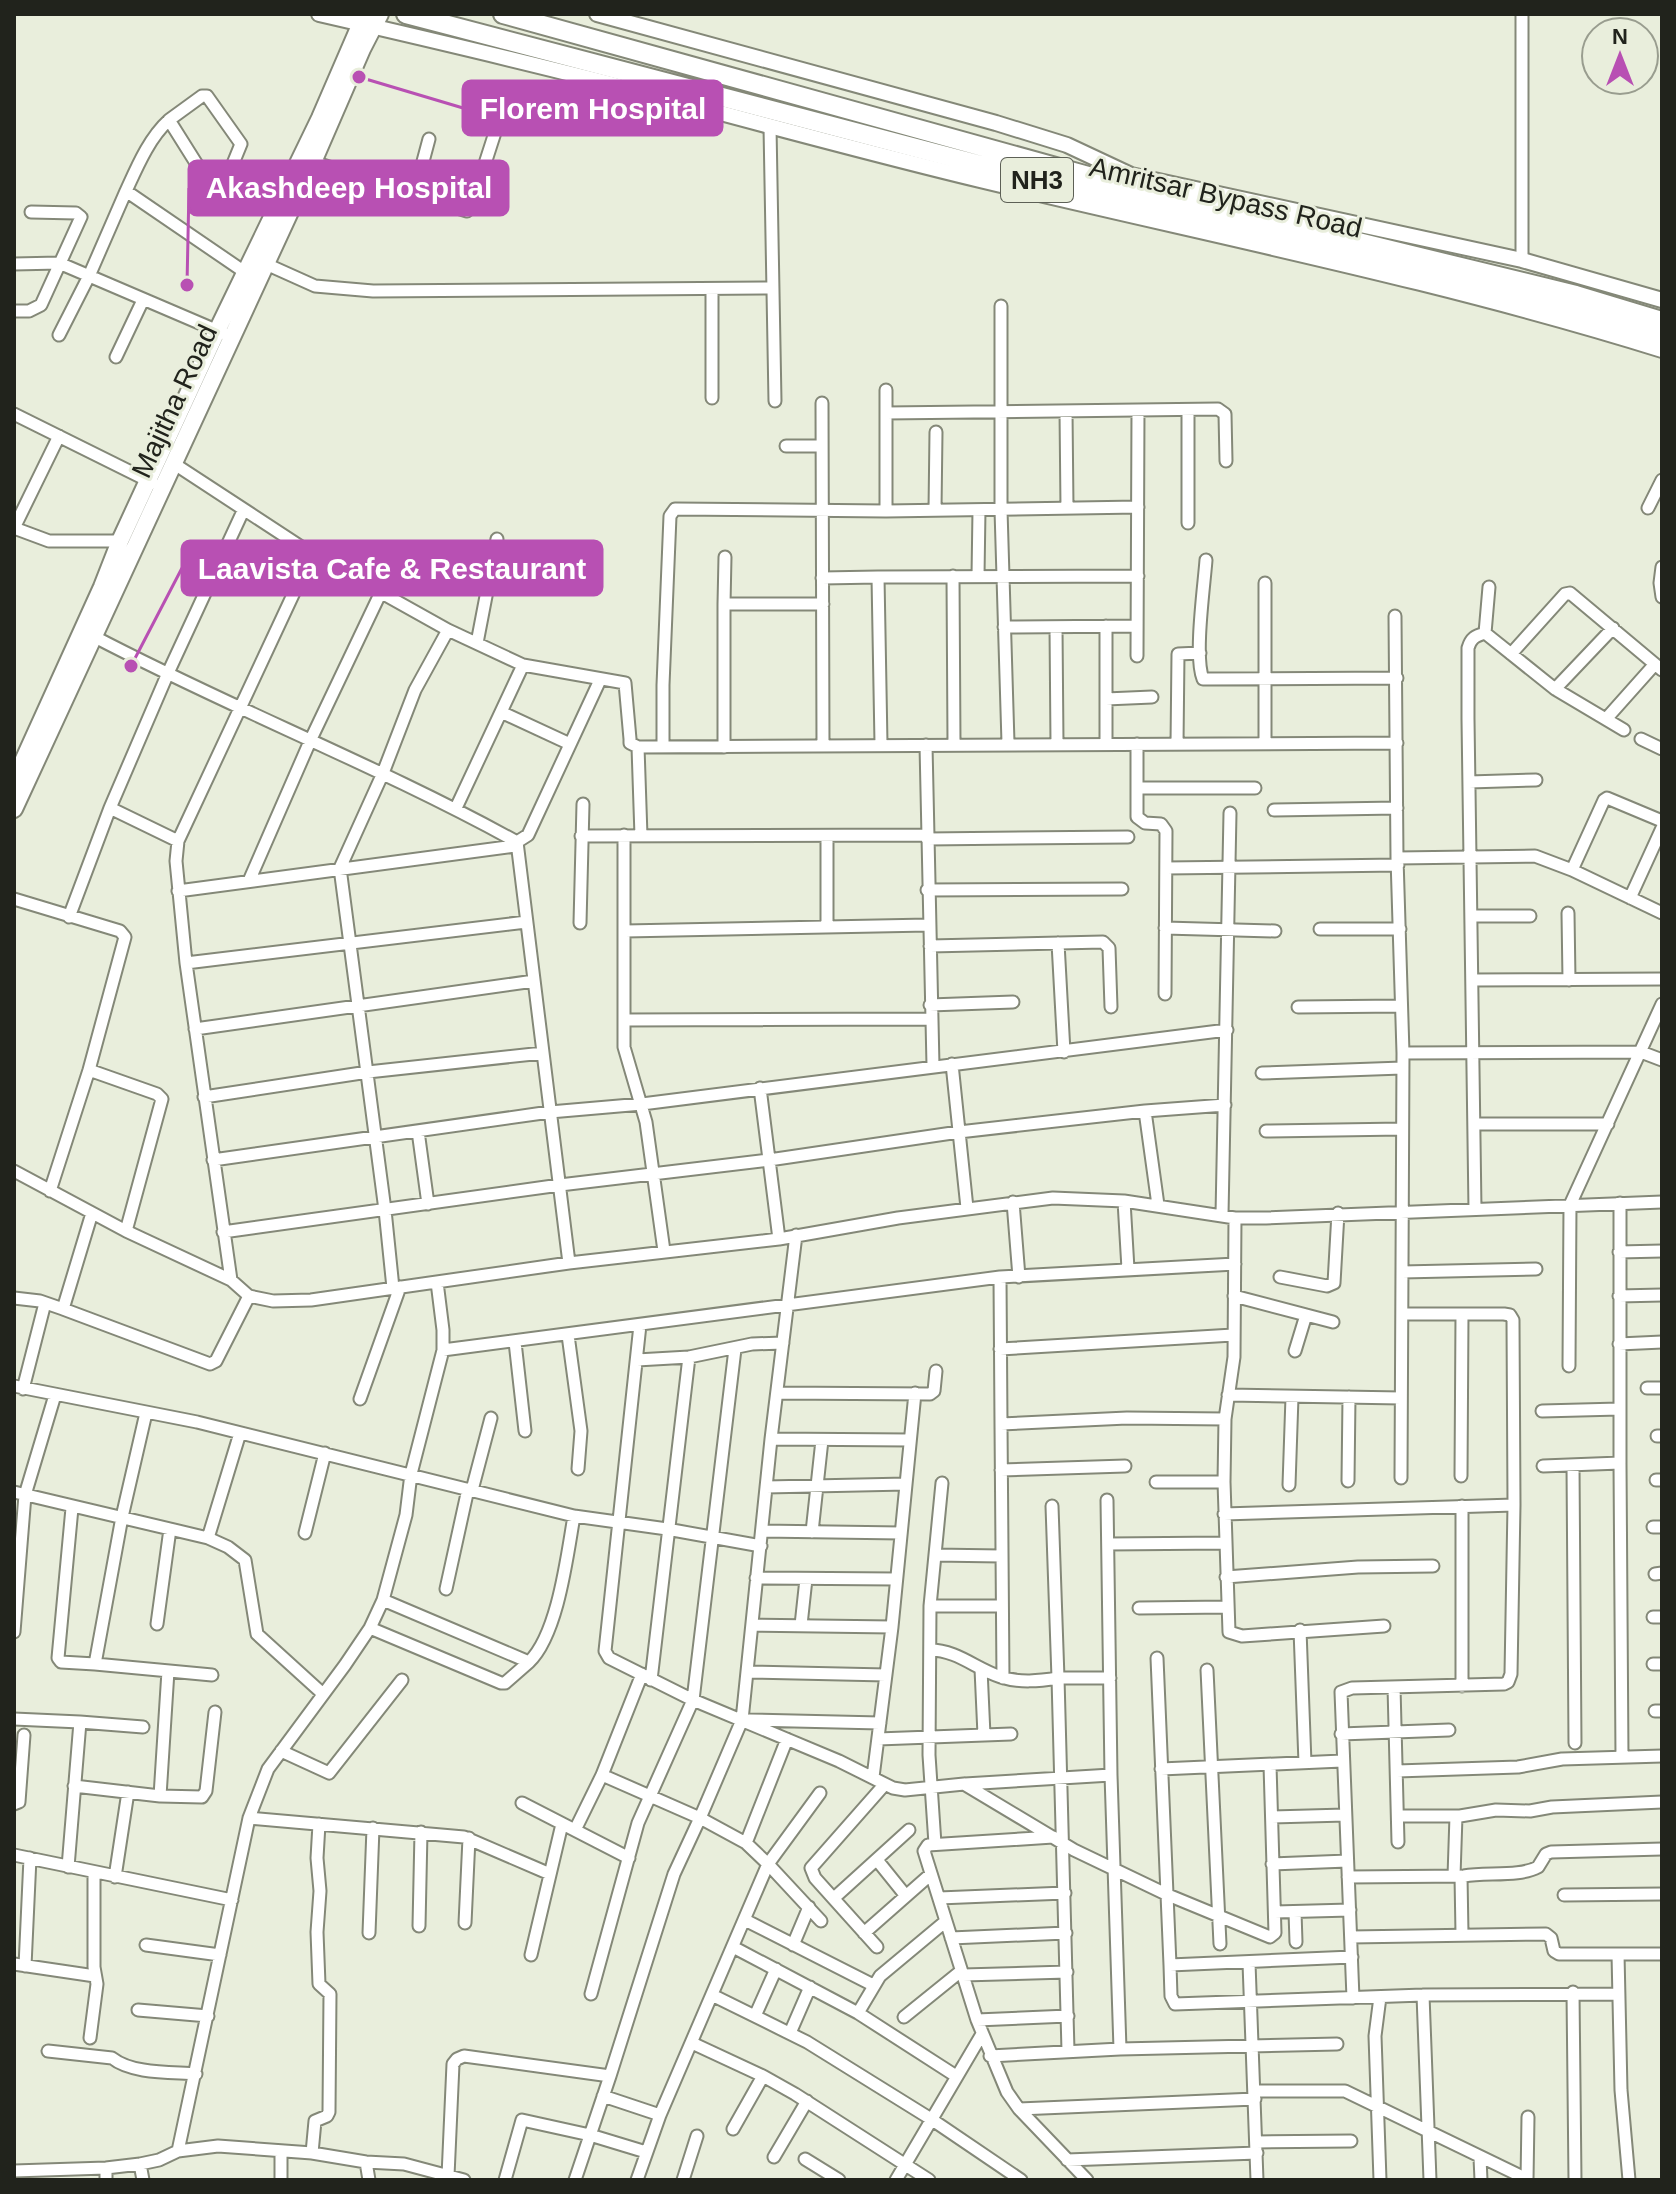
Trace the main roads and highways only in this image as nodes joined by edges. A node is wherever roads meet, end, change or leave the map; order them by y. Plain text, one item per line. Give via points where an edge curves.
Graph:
1 (503, 14) edge
2 (410, 15) edge
3 (370, 20) edge
4 (969, 162) junction
5 (943, 171) road end
6 (1119, 171) road end
7 (1099, 179) junction
8 (289, 197) junction
9 (252, 277) junction
10 (1662, 321) edge
11 (224, 334) junction
12 (1662, 336) edge
13 (155, 484) junction
14 (16, 794) edge

1 - 7 highway, Amritsar Bypass Road / NH3
2 - 4 highway, Amritsar Bypass Road / NH3
3 - 8 main road, Majitha Road via 320,118
3 - 8 main road, Majitha Road via 313,162
4 - 5 highway
4 - 12 highway, Amritsar Bypass Road / NH3 via 1559,305
6 - 7 highway
7 - 10 highway, Amritsar Bypass Road / NH3 via 1576,295
8 - 9 main road, Majitha Road
8 - 9 main road, Majitha Road via 266,264
9 - 11 main road, Majitha Road
11 - 13 main road, Majitha Road
11 - 13 main road, Majitha Road via 173,463
13 - 14 main road, Majitha Road via 93,636
13 - 14 main road, Majitha Road via 120,541

